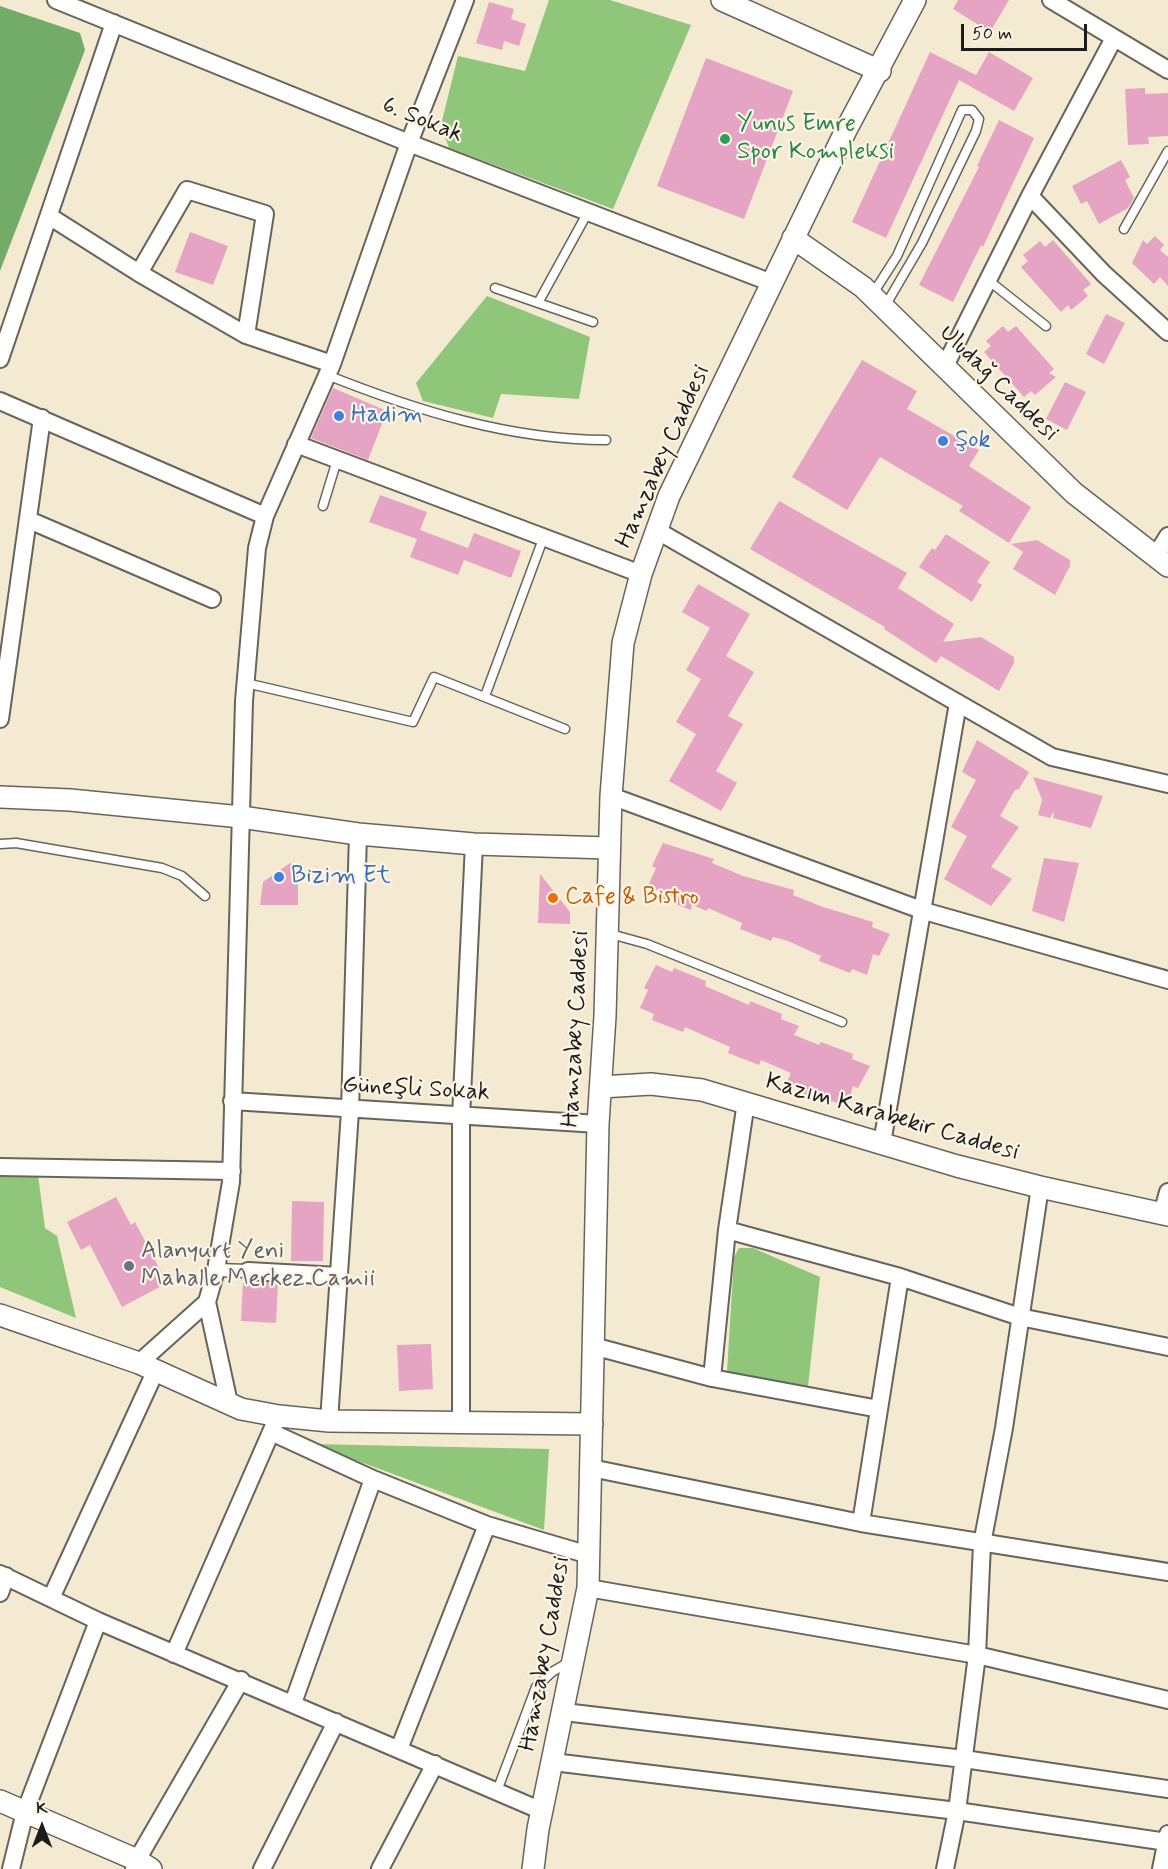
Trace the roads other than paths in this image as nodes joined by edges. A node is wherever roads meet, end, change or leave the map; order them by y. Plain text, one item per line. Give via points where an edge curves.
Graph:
1 (56, 0) edge
2 (465, 0) edge
3 (915, 0) edge
4 (1051, 0) edge
5 (725, 1) edge
6 (114, 23) junction
7 (1114, 38) junction
8 (1168, 70) edge
9 (880, 71) junction
10 (410, 143) junction
11 (1168, 151) edge
12 (1030, 196) junction
13 (588, 212) junction
14 (49, 216) junction
15 (1124, 229) dead end
16 (793, 238) junction
17 (138, 273) junction
18 (987, 280) junction
19 (772, 283) junction
20 (495, 288) dead end
21 (878, 302) junction
22 (538, 303) junction
23 (593, 322) dead end
24 (1046, 326) dead end
25 (1168, 332) edge
26 (246, 334) junction
27 (0, 359) edge
28 (944, 368) junction
29 (330, 369) junction
30 (0, 401) edge
31 (42, 417) junction
32 (606, 440) dead end
33 (296, 444) junction
34 (337, 460) junction
35 (322, 506) dead end
36 (265, 516) junction
37 (29, 520) junction
38 (656, 530) junction
39 (1168, 536) edge
40 (543, 539) junction
41 (1162, 562) edge
42 (641, 574) junction
43 (212, 599) dead end
44 (246, 683) junction
45 (485, 696) junction
46 (958, 703) junction
47 (0, 719) edge
48 (565, 729) dead end
49 (1168, 783) edge
50 (611, 796) junction
51 (0, 797) edge
52 (241, 817) junction
53 (358, 834) junction
54 (0, 844) edge
55 (474, 844) junction
56 (609, 848) junction
57 (205, 896) dead end
58 (924, 911) junction
59 (607, 933) junction
60 (1168, 980) edge
61 (843, 1022) dead end
62 (602, 1087) junction
63 (232, 1101) junction
64 (746, 1102) junction
65 (350, 1111) junction
66 (461, 1117) junction
67 (598, 1124) junction
68 (882, 1143) junction
69 (0, 1167) edge
70 (232, 1171) junction
71 (1040, 1187) junction
72 (1168, 1192) edge
73 (1165, 1215) edge
74 (727, 1230) junction
75 (216, 1270) junction
76 (248, 1271) joint
77 (339, 1276) junction
78 (900, 1277) junction
79 (207, 1302) junction
80 (0, 1316) edge
81 (1020, 1317) junction
82 (593, 1346) junction
83 (1168, 1347) edge
84 (148, 1366) junction
85 (712, 1378) junction
86 (229, 1403) junction
87 (879, 1409) junction
88 (329, 1421) junction
89 (461, 1422) junction
90 (275, 1424) junction
91 (592, 1424) junction
92 (591, 1468) junction
93 (373, 1479) junction
94 (861, 1523) junction
95 (487, 1525) junction
96 (982, 1544) junction
97 (589, 1555) junction
98 (1168, 1572) edge
99 (3, 1575) edge
100 (588, 1588) junction
101 (0, 1593) edge
102 (52, 1596) junction
103 (98, 1621) junction
104 (174, 1653) junction
105 (976, 1655) junction
106 (574, 1658) junction
107 (241, 1680) junction
108 (1168, 1700) edge
109 (293, 1703) junction
110 (564, 1712) junction
111 (336, 1722) junction
112 (399, 1749) junction
113 (964, 1759) junction
114 (553, 1762) junction
115 (435, 1764) junction
116 (1168, 1790) edge
117 (497, 1791) junction
118 (0, 1801) edge
119 (543, 1811) junction
120 (957, 1811) junction
121 (25, 1812) junction
122 (1167, 1838) edge
123 (140, 1866) edge
124 (11, 1869) edge
125 (262, 1869) edge
126 (380, 1869) edge
127 (533, 1869) edge
128 (945, 1869) edge
129 (1161, 1869) edge

1 - 6 street, 6. Sokak
2 - 10 street
3 - 9 street, Hamzabey Caddesi
4 - 7 street
5 - 9 street
6 - 10 street, 6. Sokak
6 - 14 street
7 - 8 street
7 - 12 street
9 - 16 street, Hamzabey Caddesi
10 - 13 street, 6. Sokak
10 - 29 street
11 - 15 lane
12 - 18 street
12 - 25 street via 1104,274
13 - 19 street, 6. Sokak
13 - 22 lane
14 - 17 street
14 - 27 street
16 - 19 street, Hamzabey Caddesi
16 - 21 street, Uludağ Caddesi
17 - 26 street
17 - 26 street via 186,190 266,214
18 - 24 lane
18 - 28 street
19 - 38 street, Hamzabey Caddesi
20 - 22 lane
21 - 21 lane via 922,243 976,131 979,119 972,110 962,110
21 - 28 street, Uludağ Caddesi
22 - 23 lane
26 - 29 street
28 - 41 street, Uludağ Caddesi via 1074,493
29 - 32 lane via 400,404 487,426
29 - 33 street
30 - 31 street
31 - 36 street
31 - 37 street
33 - 34 street
33 - 36 street
34 - 35 lane
34 - 40 street
36 - 44 street via 257,548
37 - 43 street
37 - 47 street
38 - 42 street, Hamzabey Caddesi
38 - 46 street
39 - 41 street
40 - 42 street
40 - 45 lane
42 - 50 street, Hamzabey Caddesi via 623,643
44 - 45 lane via 413,722 434,677
44 - 52 street
45 - 48 lane
46 - 49 street via 1052,757
46 - 58 street
50 - 56 street, Hamzabey Caddesi
50 - 58 street
51 - 52 street
52 - 53 street
52 - 63 street
53 - 55 street
53 - 65 street
54 - 57 lane via 16,843 162,868 182,876
55 - 56 street
55 - 66 street
56 - 59 street, Hamzabey Caddesi
58 - 60 street
58 - 68 street
59 - 61 lane via 647,944
59 - 62 street, Hamzabey Caddesi
62 - 64 street, Kazım Karabekir Caddesi via 651,1084 702,1090
62 - 67 street, Hamzabey Caddesi
63 - 65 street, Güneşli Sokak
63 - 70 street
64 - 68 street, Kazım Karabekir Caddesi
64 - 74 street
65 - 66 street, Güneşli Sokak
65 - 77 street
66 - 67 street, Güneşli Sokak
66 - 89 street
67 - 82 street, Hamzabey Caddesi
68 - 71 street, Kazım Karabekir Caddesi
69 - 70 street
70 - 75 street
71 - 73 street, Kazım Karabekir Caddesi
71 - 81 street
72 - 73 street
74 - 78 street
74 - 85 street
75 - 76 street
75 - 79 street
76 - 77 street
77 - 88 street
78 - 81 street
78 - 87 street
79 - 84 street
79 - 86 street
80 - 84 street
81 - 83 street
81 - 96 street
82 - 85 street
82 - 91 street, Hamzabey Caddesi
84 - 86 street
84 - 102 street
85 - 87 street
86 - 90 street
87 - 94 street
88 - 89 street
88 - 90 street
89 - 91 street
90 - 93 street
90 - 104 street
91 - 92 street, Hamzabey Caddesi
92 - 94 street
92 - 97 street, Hamzabey Caddesi
93 - 95 street
93 - 109 street
94 - 96 street
95 - 97 street
95 - 112 street
96 - 98 street
96 - 105 street
97 - 100 street, Hamzabey Caddesi
99 - 101 street
99 - 102 street
100 - 105 street
100 - 106 street, Hamzabey Caddesi
102 - 103 street
103 - 104 street
103 - 121 street
104 - 107 street
105 - 108 street
105 - 113 street
106 - 110 street, Hamzabey Caddesi
106 - 117 lane via 536,1687
107 - 109 street
107 - 123 street
109 - 111 street
110 - 113 street
110 - 114 street, Hamzabey Caddesi
111 - 112 street
111 - 125 street
112 - 115 street
113 - 116 street
113 - 120 street
114 - 119 street, Hamzabey Caddesi
114 - 120 street
115 - 117 street
115 - 126 street
117 - 119 street
118 - 121 street
119 - 127 street, Hamzabey Caddesi
120 - 122 street
120 - 128 street
121 - 123 street
121 - 124 street
122 - 129 street

